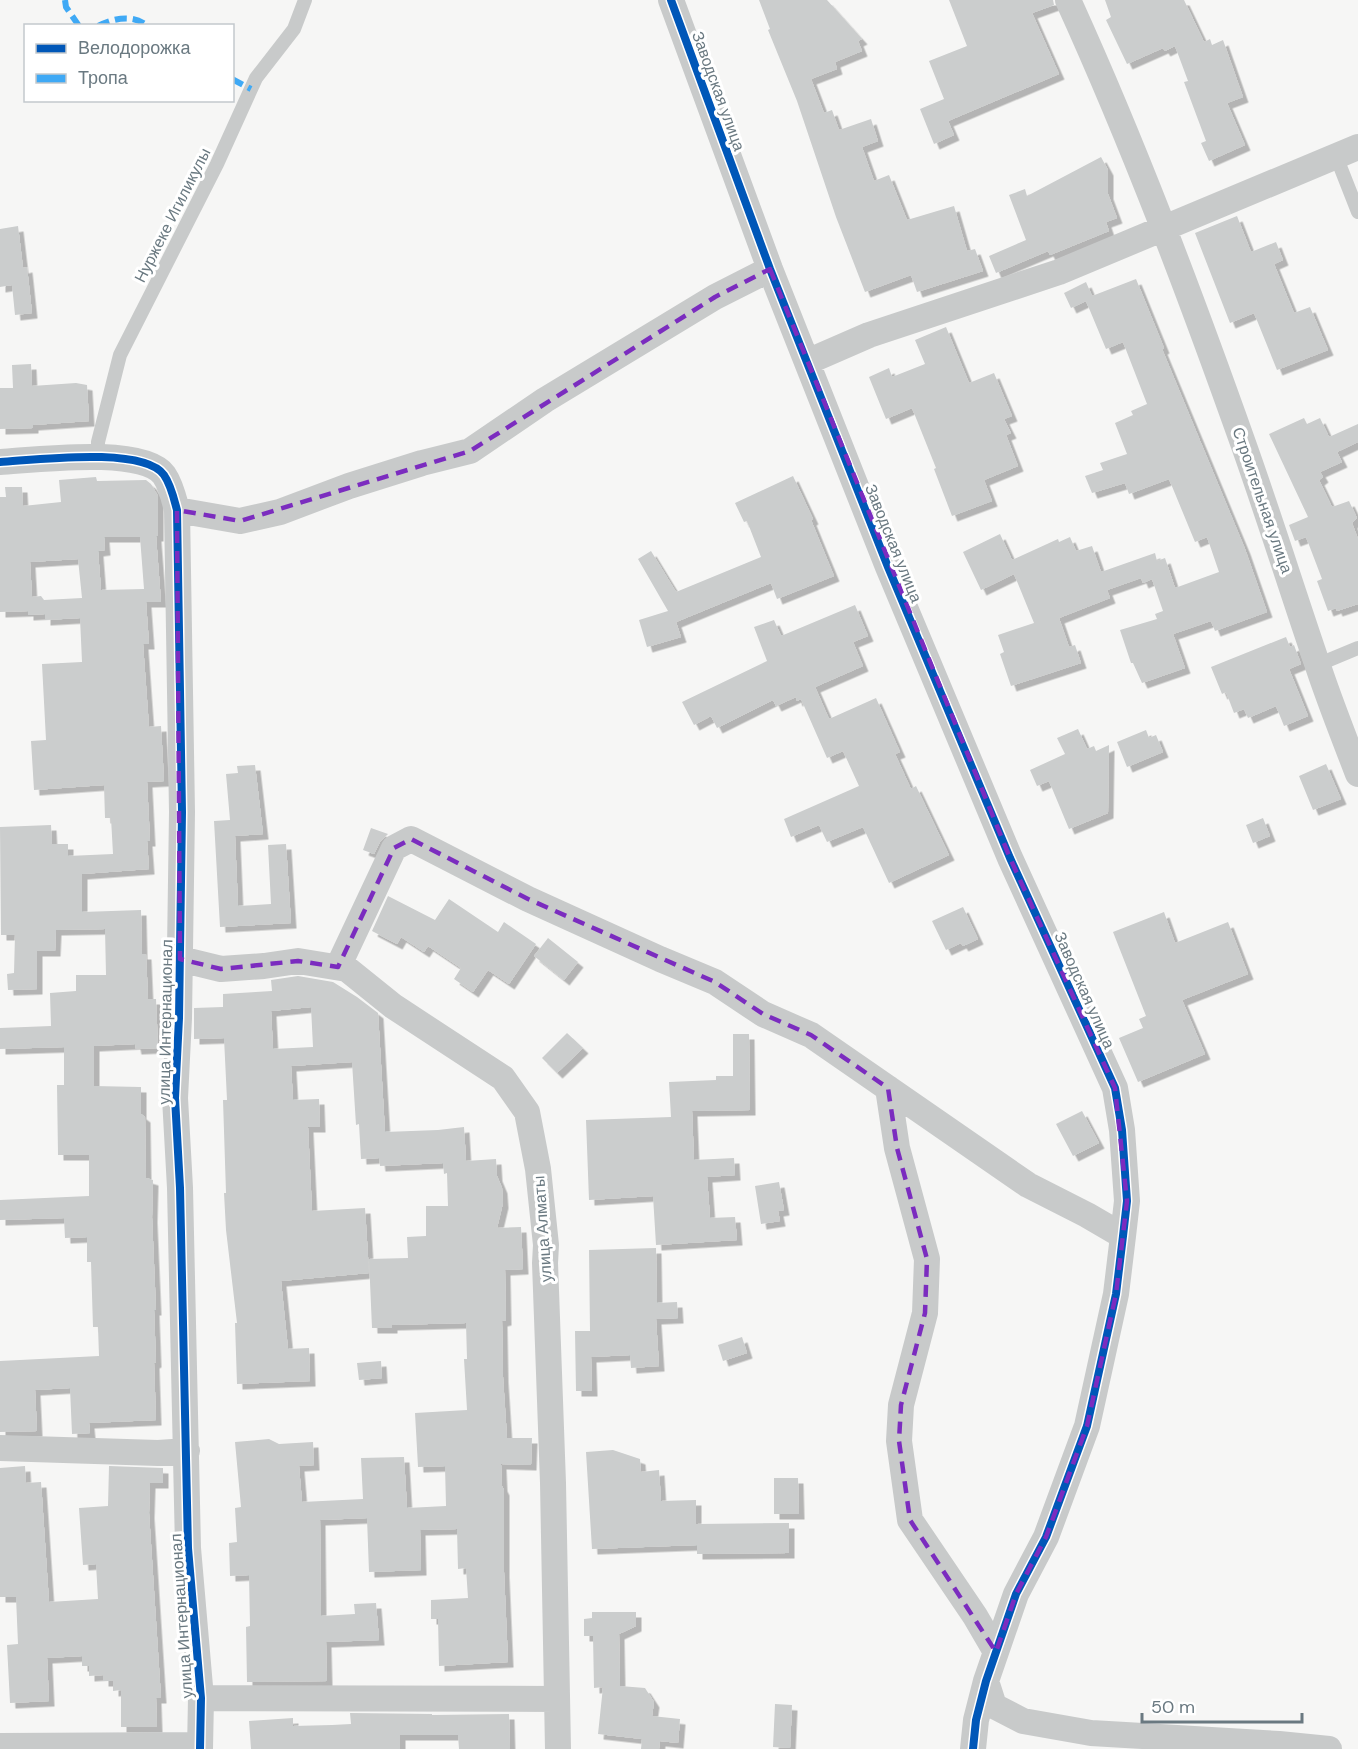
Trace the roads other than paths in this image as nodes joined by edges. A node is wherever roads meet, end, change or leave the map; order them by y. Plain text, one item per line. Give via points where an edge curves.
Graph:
1 (305, 0) edge
2 (671, 0) edge
3 (1068, 0) edge
4 (1347, 152) edge
5 (1358, 212) edge
6 (1164, 228) junction
7 (770, 269) junction
8 (807, 362) junction
9 (98, 457) junction
10 (0, 462) edge
11 (177, 510) junction
12 (1358, 648) edge
13 (1317, 665) junction
14 (1358, 774) edge
15 (180, 959) junction
16 (338, 967) junction
17 (888, 1088) junction
18 (1123, 1236) junction
19 (0, 1448) edge
20 (187, 1451) junction
21 (996, 1652) junction
22 (986, 1682) junction
23 (201, 1698) junction
24 (557, 1699) junction
25 (1164, 1737) junction
26 (0, 1746) edge
27 (200, 1747) edge
28 (558, 1749) edge
29 (973, 1749) edge
30 (1118, 1749) edge
31 (1329, 1749) edge

1 - 9 lane, Нуржеке Игиликулы via 294,29 256,78 120,355 98,442
2 - 7 street, Заводская улица
3 - 6 street, Строительная улица
4 - 5 lane
4 - 6 street
6 - 8 street via 1059,272 869,335
6 - 13 street, Строительная улица via 1243,442
7 - 8 street, Заводская улица
7 - 11 street via 715,297 545,400 470,451 422,462 280,512 240,521
8 - 18 street, Заводская улица via 1010,858 1115,1088 1127,1201
9 - 10 street, улица Интернационал
9 - 11 street, улица Интернационал via 139,460 163,473
11 - 15 street, улица Интернационал via 182,745
12 - 13 lane
13 - 14 street, Строительная улица
15 - 16 street, улица Алматы via 221,969 298,961
15 - 20 street, улица Интернационал via 175,1098
16 - 17 street via 394,848 411,839 528,899 715,982 763,1014 811,1035
16 - 24 street, улица Алматы via 347,969 393,1006 503,1078 526,1112 538,1169 546,1245
17 - 18 street via 1028,1185
17 - 21 street via 897,1148 927,1259 925,1313 901,1405 899,1441 910,1520
18 - 21 street, Заводская улица via 1116,1294 1087,1426 1046,1537 1016,1594
19 - 20 street
20 - 23 street, улица Интернационал via 188,1548
21 - 22 street, Заводская улица
22 - 25 street via 994,1706 1023,1721 1091,1733
22 - 29 street, Заводская улица
23 - 24 street
23 - 27 street, улица Интернационал
24 - 28 street, улица Алматы
25 - 30 street
25 - 31 street
26 - 27 street

